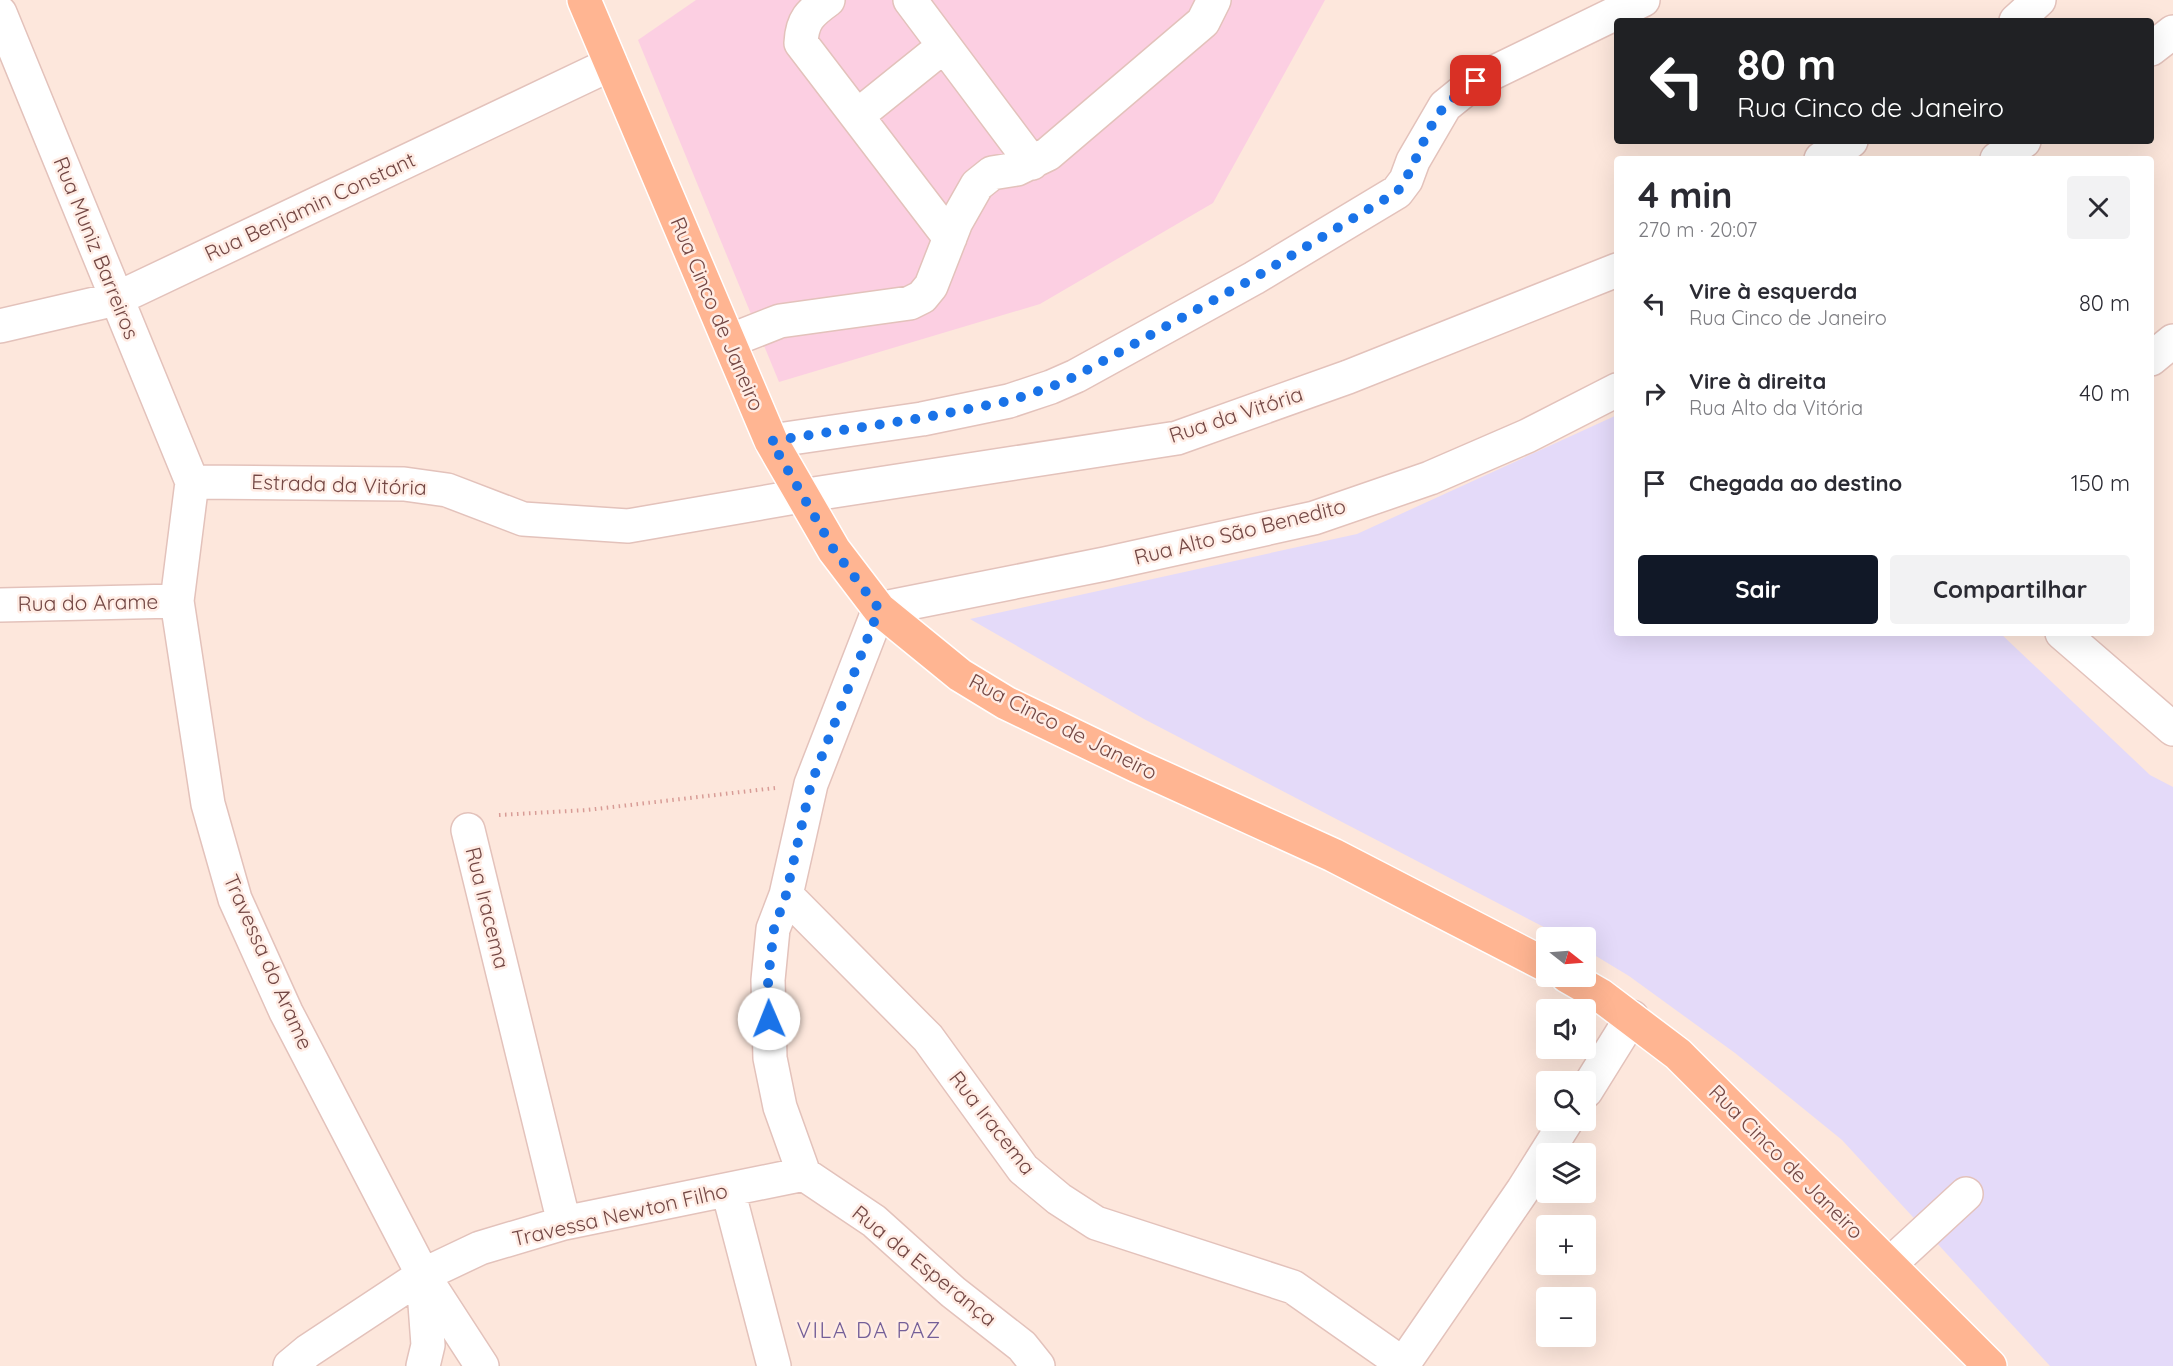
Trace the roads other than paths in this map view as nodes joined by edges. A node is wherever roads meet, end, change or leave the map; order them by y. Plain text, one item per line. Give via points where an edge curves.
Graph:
1 (584, 0) edge
2 (828, 0) edge
3 (910, 0) edge
4 (1214, 0) edge
5 (1643, 0) edge
6 (2039, 0) edge
7 (0, 13) edge
8 (2019, 18) edge
9 (2173, 32) edge
10 (944, 46) junction
11 (2154, 47) edge
12 (611, 64) junction
13 (857, 116) junction
14 (1846, 144) edge
15 (2020, 144) edge
16 (1826, 156) edge
17 (2002, 156) edge
18 (1032, 163) junction
19 (950, 238) junction
20 (1614, 271) edge
21 (116, 299) junction
22 (0, 326) edge
23 (2173, 341) edge
24 (729, 342) junction
25 (2154, 357) edge
26 (1614, 392) edge
27 (771, 441) junction
28 (192, 482) junction
29 (801, 496) junction
30 (177, 601) junction
31 (0, 605) edge
32 (879, 609) junction
33 (2065, 636) edge
34 (2173, 729) edge
35 (468, 830) road end
36 (786, 895) junction
37 (1536, 960) edge
38 (1584, 987) edge
39 (1632, 1017) junction
40 (1596, 1075) edge
41 (1560, 1131) edge
42 (804, 1174) junction
43 (728, 1190) junction
44 (1966, 1194) dead end
45 (564, 1223) junction
46 (1889, 1264) junction
47 (423, 1275) junction
48 (1403, 1365) edge
49 (290, 1366) edge
50 (423, 1366) edge
51 (482, 1366) edge
52 (774, 1366) edge
53 (1038, 1366) edge
54 (1990, 1366) edge

1 - 12 main road, Rua Cinco de Janeiro
2 - 13 street via 801,26 801,43
3 - 10 street
4 - 18 street via 1203,22 1048,154
5 - 27 street via 1476,81 1445,106 1397,192 1254,278 1076,376 1009,401
6 - 8 street
7 - 21 street, Rua Muniz Barreiros
9 - 11 street
10 - 13 street
10 - 18 street
12 - 21 street, Rua Benjamin Constant
12 - 24 main road, Rua Cinco de Janeiro
13 - 19 street
14 - 16 street
15 - 17 street
18 - 19 street via 984,178 967,200
19 - 24 street via 931,286 910,303 780,321
20 - 29 street, Rua da Vitória via 1348,377 1177,438
21 - 22 street, Rua Benjamin Constant
21 - 28 street, Rua Muniz Barreiros
23 - 25 street
24 - 27 main road, Rua Cinco de Janeiro
26 - 32 street, Rua Alto São Benedito via 1430,478 1314,518
27 - 29 main road, Rua Cinco de Janeiro
28 - 29 street, Estrada da Vitória via 404,484 447,490 523,519 628,526
28 - 30 street, Travessa do Arame
29 - 32 main road, Rua Cinco de Janeiro via 834,550
30 - 31 street, Rua do Arame
30 - 47 street, Travessa do Arame via 208,804 236,899 286,1012
32 - 36 street via 811,784
32 - 37 main road, Rua Cinco de Janeiro via 960,675 1006,703 1333,855
33 - 34 street
35 - 45 street, Rua Iracema
36 - 42 street via 774,929 770,960 770,1058 780,1107
36 - 48 street, Rua Iracema via 928,1038 1023,1169 1059,1199 1096,1223 1293,1287
38 - 39 main road, Rua Cinco de Janeiro
39 - 40 street
39 - 46 main road, Rua Cinco de Janeiro via 1678,1054
41 - 48 street
42 - 43 street, Travessa Newton Filho
42 - 53 street, Rua da Esperança via 874,1221 953,1292 1022,1346
43 - 45 street, Travessa Newton Filho
43 - 52 street
44 - 46 street
45 - 47 street, Travessa Newton Filho via 480,1248
46 - 54 main road, Rua Cinco de Janeiro
47 - 49 street, Travessa Newton Filho
47 - 50 street via 428,1345
47 - 51 street, Travessa do Arame

